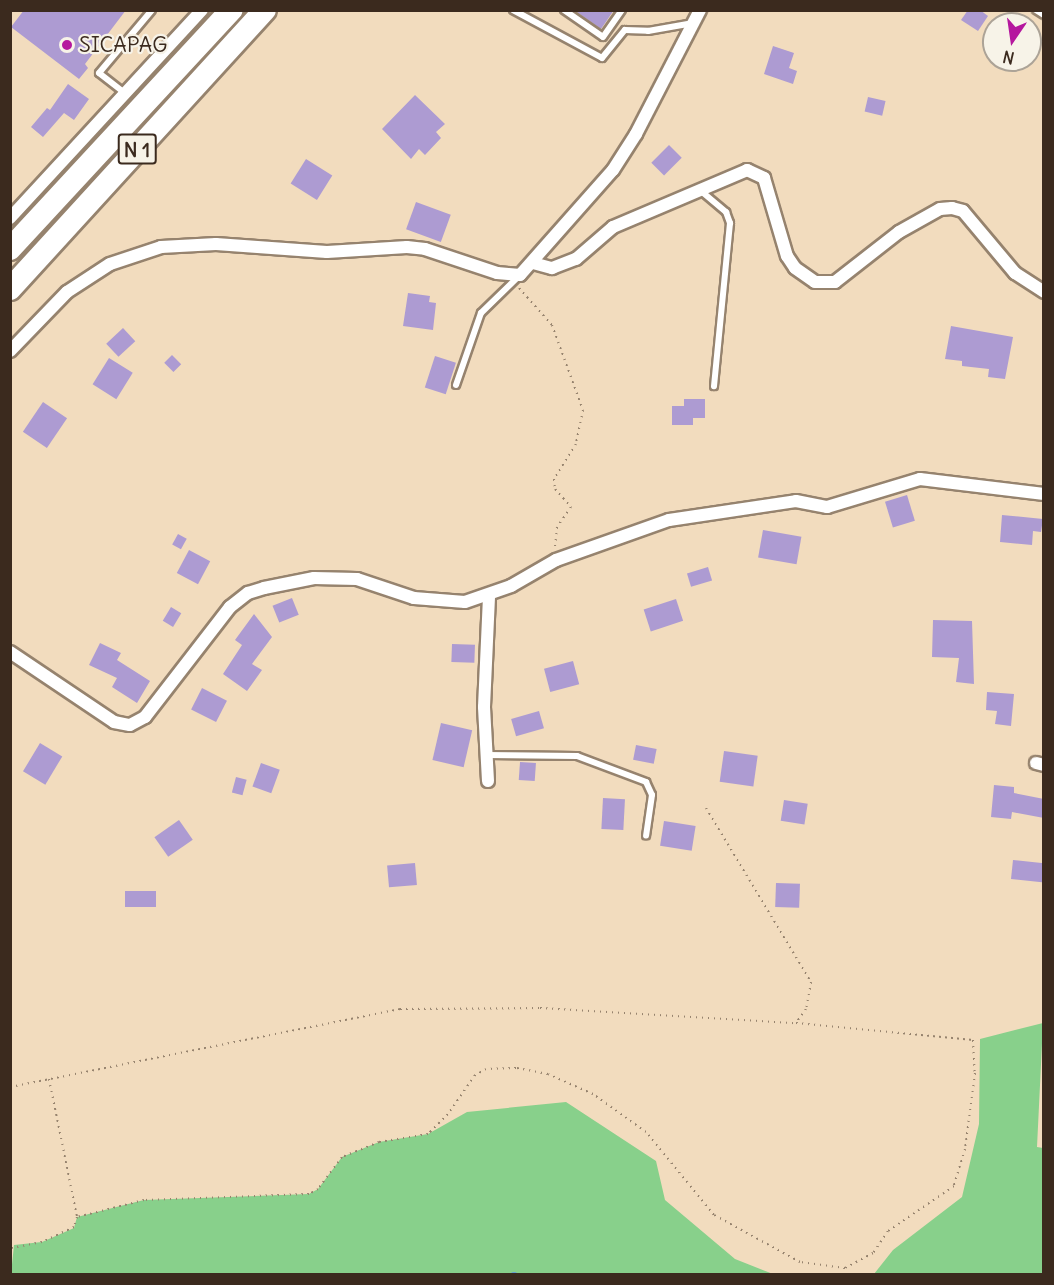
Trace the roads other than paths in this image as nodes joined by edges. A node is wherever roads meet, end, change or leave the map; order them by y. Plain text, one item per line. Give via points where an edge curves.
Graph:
1 (152, 10) edge
2 (202, 10) edge
3 (231, 10) edge
4 (265, 10) edge
5 (513, 10) edge
6 (564, 10) edge
7 (621, 10) edge
8 (700, 10) edge
9 (1036, 10) edge
10 (1044, 15) edge
11 (613, 23) junction
12 (693, 23) junction
13 (625, 30) junction
14 (126, 94) junction
15 (701, 191) junction
16 (10, 218) edge
17 (10, 249) edge
18 (533, 263) junction
19 (518, 278) junction
20 (10, 289) edge
21 (1044, 292) edge
22 (10, 351) edge
23 (456, 385) dead end
24 (714, 386) dead end
25 (1044, 494) edge
26 (489, 596) junction
27 (10, 652) edge
28 (486, 755) junction
29 (488, 781) dead end
30 (646, 836) dead end

1 - 14 lane via 99,73
2 - 14 street
3 - 17 highway, N 1
4 - 20 highway, N 1
5 - 13 lane via 602,58
6 - 11 lane via 603,37
7 - 11 lane
8 - 12 street
9 - 10 lane
11 - 13 lane
12 - 13 lane via 648,31
12 - 18 street via 636,134 612,170
14 - 16 street
15 - 18 street via 613,227 576,259 552,268
15 - 21 street via 740,170 755,171 764,178 787,256 795,268 815,282 835,282 899,232 940,209 952,208 963,211 1015,273
15 - 24 lane via 726,212 730,222
18 - 19 street
19 - 22 street via 407,247 327,252 216,244 161,247 110,264 67,291
19 - 23 lane via 481,313
25 - 26 street via 920,479 827,507 796,501 669,520 571,555
26 - 27 street via 465,602 432,602 382,585 337,577 288,582 248,593 225,612 146,717 130,724 114,722
26 - 28 street
28 - 29 street
28 - 30 lane via 577,756 646,782 652,795

